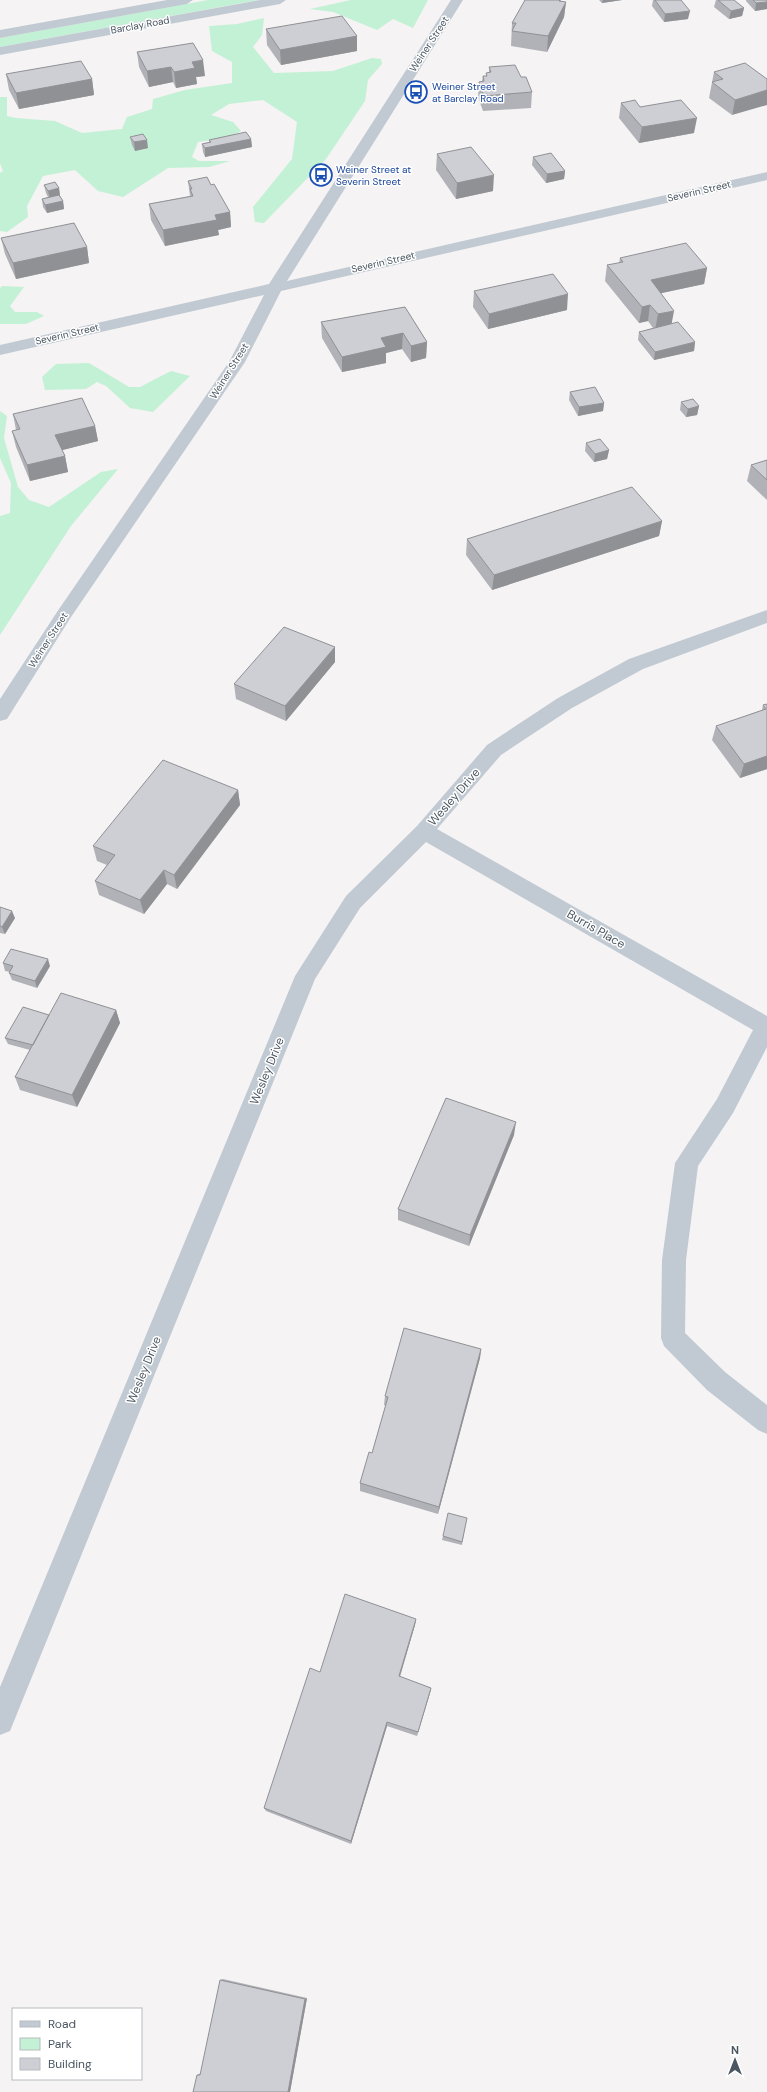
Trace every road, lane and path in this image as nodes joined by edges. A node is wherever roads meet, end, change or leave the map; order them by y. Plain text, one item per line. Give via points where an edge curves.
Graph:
1 (187, 0) edge
2 (280, 0) edge
3 (457, 0) edge
4 (0, 34) edge
5 (0, 51) edge
6 (767, 176) edge
7 (275, 287) junction
8 (0, 350) edge
9 (767, 616) edge
10 (0, 714) edge
11 (424, 831) junction
12 (766, 1027) edge
13 (767, 1421) edge
14 (0, 1721) edge

1 - 4 street, Barclay Road
2 - 5 street, Barclay Road
3 - 7 street, Weiner Street
6 - 7 street, Severin Street
7 - 8 street, Severin Street
7 - 10 street, Weiner Street via 237,362 65,613
9 - 11 street, Wesley Drive via 636,664 565,703 494,750
11 - 12 street, Burris Place
11 - 14 street, Wesley Drive via 352,902 306,976
12 - 13 street via 725,1106 686,1163 674,1260 673,1338 716,1381

